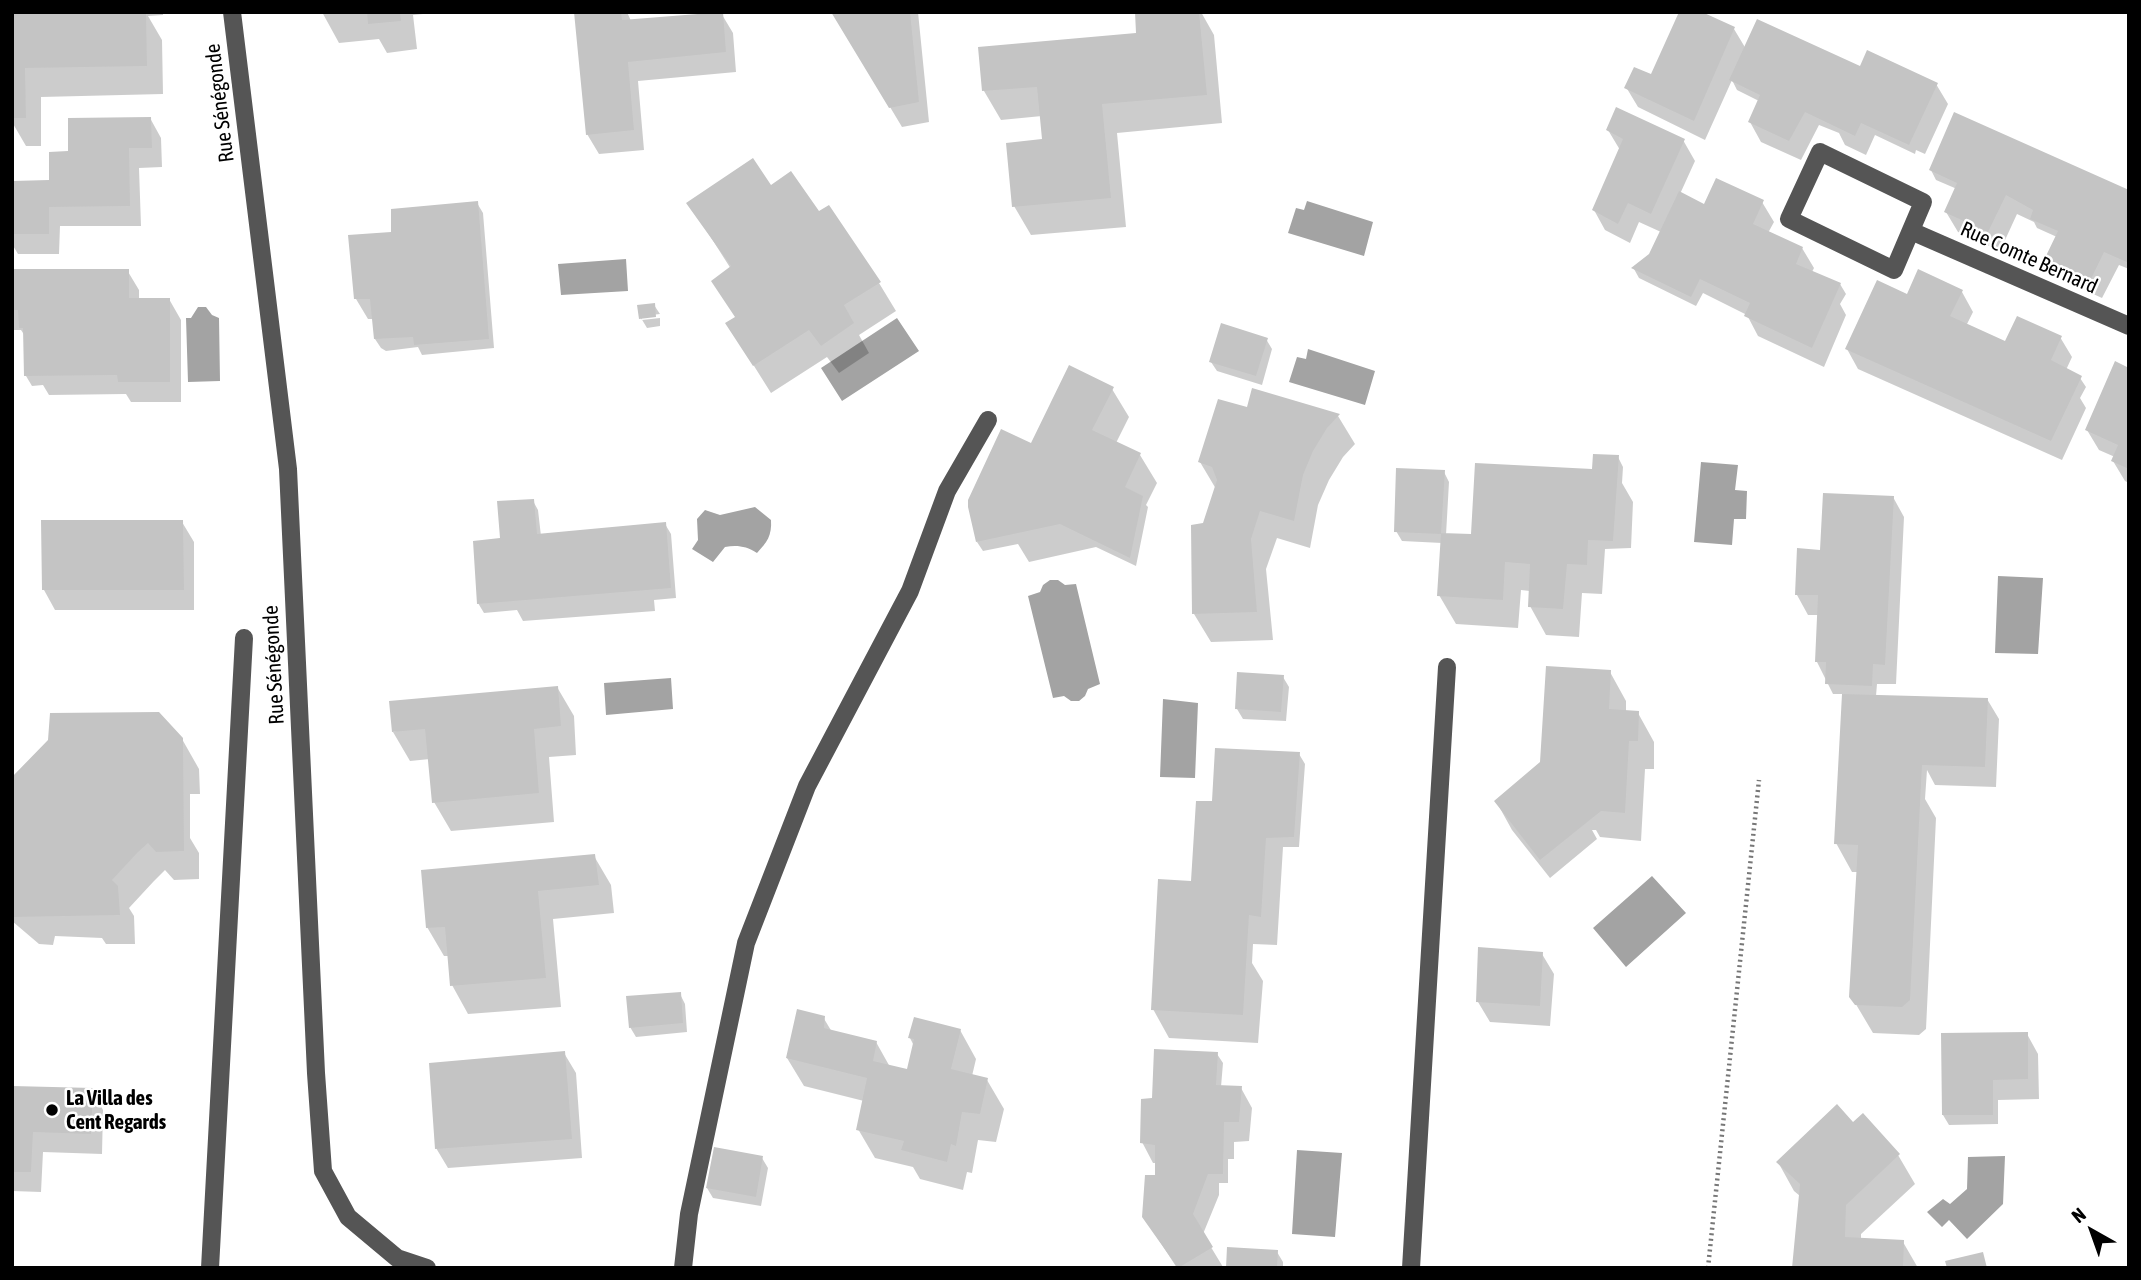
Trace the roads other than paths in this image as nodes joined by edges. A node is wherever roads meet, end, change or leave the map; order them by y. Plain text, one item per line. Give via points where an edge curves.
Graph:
1 (232, 12) edge
2 (1911, 232) junction
3 (2129, 326) edge
4 (988, 420) dead end
5 (244, 638) dead end
6 (1447, 667) dead end
7 (210, 1268) edge
8 (427, 1268) edge
9 (683, 1268) edge
10 (1411, 1268) edge

1 - 8 street, Rue Sénégonde via 288,469 323,1171 348,1217 397,1258
2 - 2 street via 1923,202 1820,152 1788,219 1894,270
2 - 3 street, Rue Comte Bernard
4 - 9 street via 947,491 910,591 807,786 746,943 689,1214
5 - 7 street
6 - 10 street

